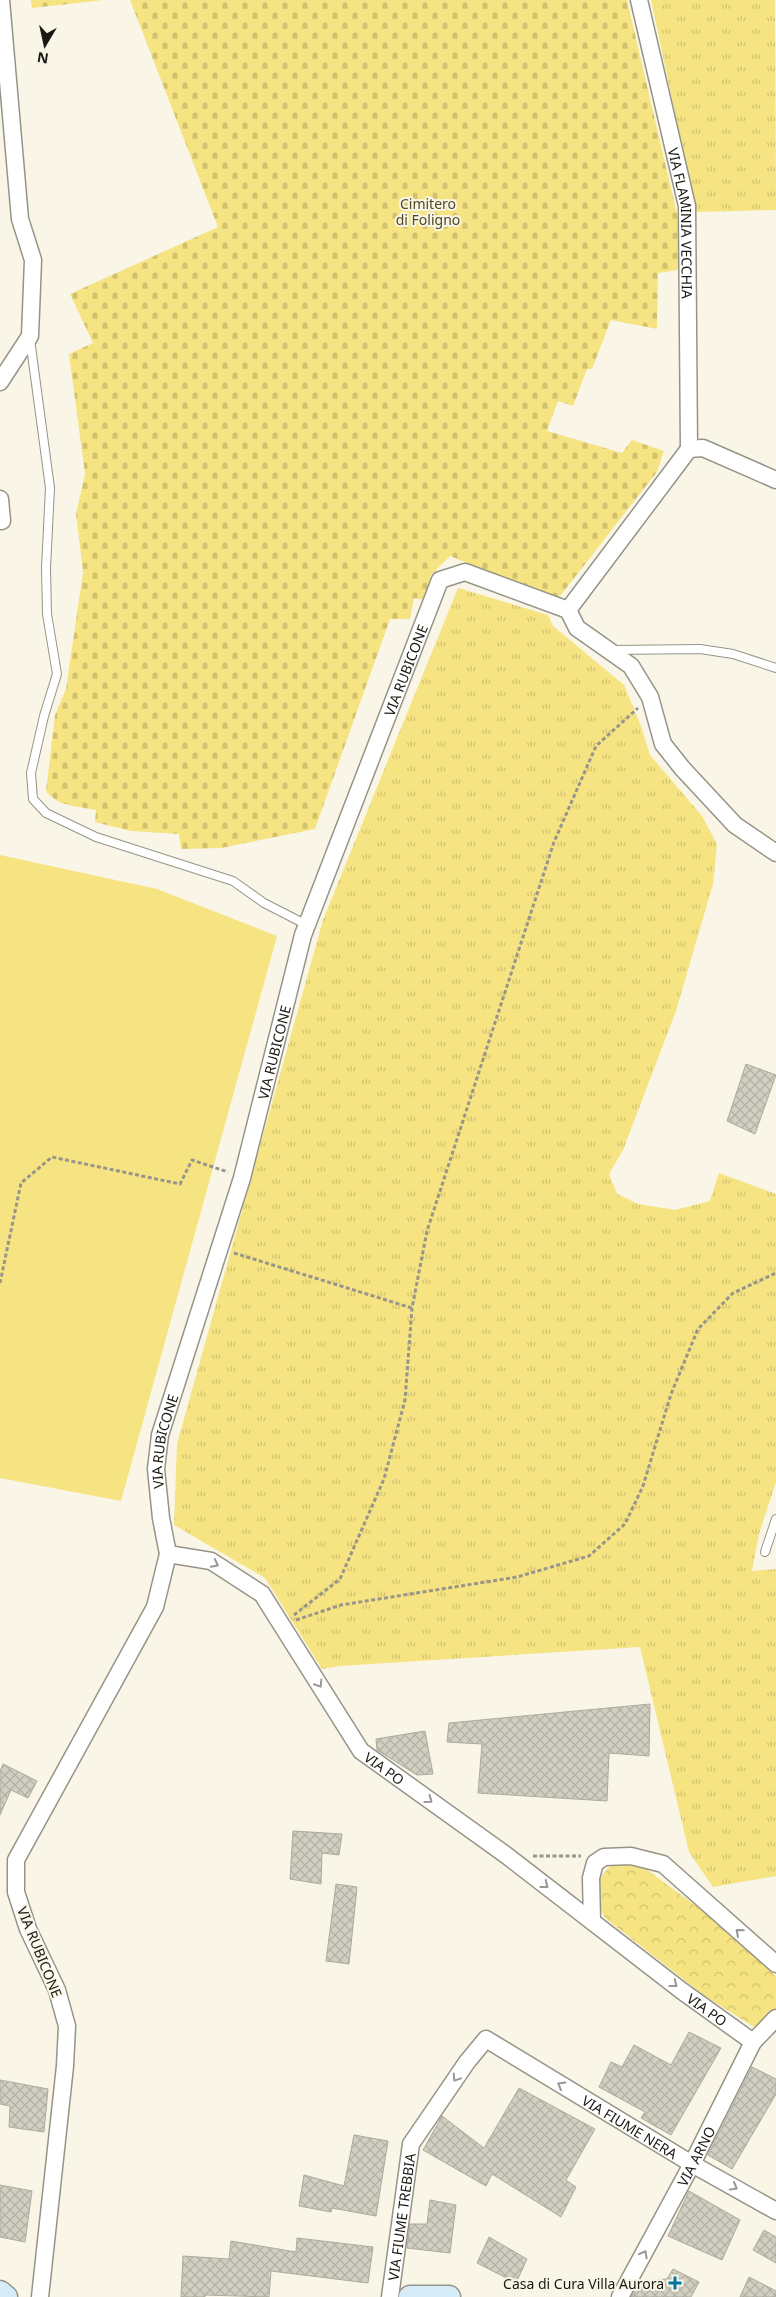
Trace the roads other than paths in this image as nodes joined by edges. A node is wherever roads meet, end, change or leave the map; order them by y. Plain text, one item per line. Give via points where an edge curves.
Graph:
1 (1, 0) edge
2 (639, 0) edge
3 (30, 336) junction
4 (0, 382) edge
5 (689, 449) junction
6 (776, 480) edge
7 (0, 499) edge
8 (2, 521) dead end
9 (568, 610) junction
10 (608, 650) junction
11 (776, 668) edge
12 (776, 853) edge
13 (307, 925) junction
14 (776, 1519) edge
15 (765, 1552) dead end
16 (168, 1554) junction
17 (592, 1921) junction
18 (776, 1964) edge
19 (776, 2018) edge
20 (486, 2040) joint
21 (753, 2042) junction
22 (692, 2164) junction
23 (776, 2211) edge
24 (0, 2292) edge
25 (6, 2297) edge
26 (40, 2297) edge
27 (390, 2297) edge
28 (410, 2297) edge
29 (449, 2297) edge
30 (620, 2297) edge

1 - 3 street via 20,219 33,260
2 - 5 street, VIA FLAMINIA VECCHIA via 687,206
3 - 4 street
3 - 13 lane via 50,488 47,614 57,674 31,773 33,799 46,813 96,837 233,881 264,903
5 - 6 street via 703,448
5 - 9 street
7 - 8 street
9 - 10 street via 577,628
9 - 13 street, VIA RUBICONE via 465,572 440,580
10 - 11 lane via 700,649 733,654
10 - 12 street via 631,666 650,697 663,744 682,768 736,825
13 - 16 street, VIA RUBICONE via 242,1178 160,1435 156,1469
14 - 15 lane
16 -> 17 street, VIA PO via 211,1561 262,1594 360,1751
16 - 26 street, VIA RUBICONE via 155,1607 16,1860 16,1892 28,1929 57,1990 67,2026
18 -> 17 street via 662,1864 631,1856 604,1857 595,1863 591,1878
17 -> 21 street, VIA PO
19 - 21 street, VIA ARNO
22 -> 20 street, VIA FIUME NERA
20 -> 27 street, VIA FIUME TREBBIA via 467,2062 411,2144
21 - 22 street, VIA ARNO
22 -> 23 street, VIA FIUME NERA
30 -> 22 street, VIA ARNO
24 - 25 main road
28 - 29 main road

